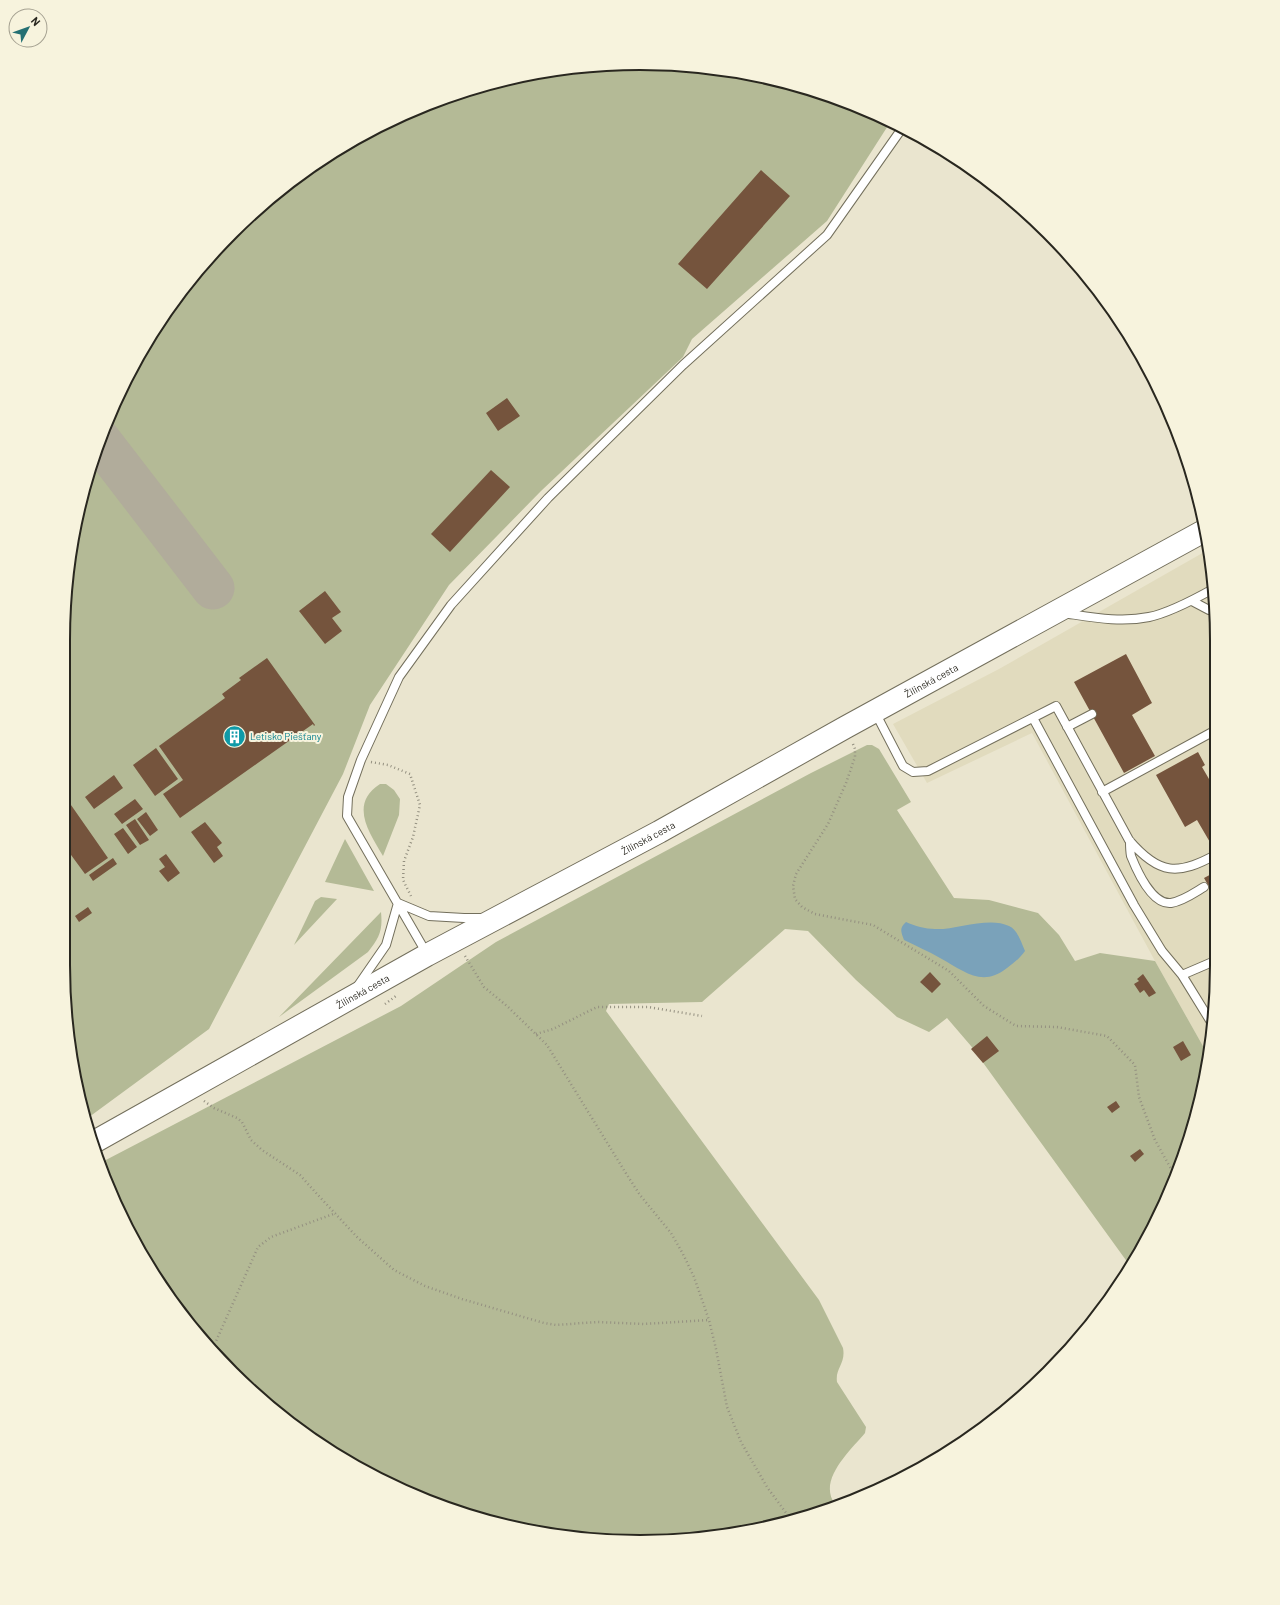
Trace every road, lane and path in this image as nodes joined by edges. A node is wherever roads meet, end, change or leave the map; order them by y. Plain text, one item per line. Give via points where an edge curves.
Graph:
1 (899, 133) edge
2 (1200, 533) edge
3 (1208, 592) edge
4 (1192, 601) junction
5 (1209, 608) edge
6 (1054, 612) junction
7 (875, 711) junction
8 (1092, 714) dead end
9 (1032, 718) junction
10 (846, 727) junction
11 (1068, 727) junction
12 (1210, 733) edge
13 (361, 760) junction
14 (1102, 792) junction
15 (1130, 841) junction
16 (1210, 858) edge
17 (1204, 887) dead end
18 (394, 896) junction
19 (398, 903) junction
20 (498, 918) junction
21 (456, 940) junction
22 (427, 955) junction
23 (1210, 963) edge
24 (1182, 975) junction
25 (348, 1000) junction
26 (702, 1016) dead end
27 (1207, 1016) edge
28 (536, 1034) junction
29 (193, 1088) junction
30 (98, 1140) edge
31 (1172, 1170) edge
32 (336, 1213) junction
33 (709, 1320) junction
34 (214, 1345) edge
35 (788, 1516) edge

1 - 13 lane via 827,236 683,365 548,498 451,605 399,677
2 - 6 main road, Žilinská cesta
3 - 4 lane
4 - 5 lane
4 - 6 lane via 1149,617 1123,620
6 - 7 main road, Žilinská cesta
7 - 9 lane via 903,766 913,772 928,771
7 - 10 main road, Žilinská cesta
8 - 11 lane
9 - 11 lane via 1056,706
9 - 24 lane via 1134,905 1162,952
10 - 20 main road, Žilinská cesta via 659,832
10 - 31 path via 855,749 855,757 828,824 796,874 793,886 795,899 814,914 873,925 949,971 984,1006 1016,1026 1057,1027 1107,1036 1135,1065 1139,1097 1155,1140
11 - 14 lane
12 - 14 lane
13 - 18 lane via 348,797 347,816
13 - 18 path via 388,765 410,774 420,806 404,861 403,880 413,899
14 - 15 lane
15 - 16 lane via 1142,856 1170,870 1190,868
15 - 17 lane via 1131,855 1140,875 1158,900 1172,902
18 - 19 lane
19 - 20 lane via 429,916
19 - 22 lane
19 - 25 lane via 386,945
20 - 21 main road, Žilinská cesta
21 - 22 main road, Žilinská cesta
21 - 28 path via 484,987
22 - 25 main road, Žilinská cesta
23 - 24 lane
24 - 27 lane
25 - 29 main road, Žilinská cesta
26 - 28 path via 648,1007 597,1008 553,1029
28 - 33 path via 547,1045 640,1194 678,1243 694,1277
29 - 30 main road, Žilinská cesta
29 - 32 path via 206,1103 242,1122 251,1140 300,1175
32 - 33 path via 388,1265 406,1278 525,1319 556,1325
32 - 34 path via 271,1237 258,1246
33 - 35 path via 727,1407 740,1442

